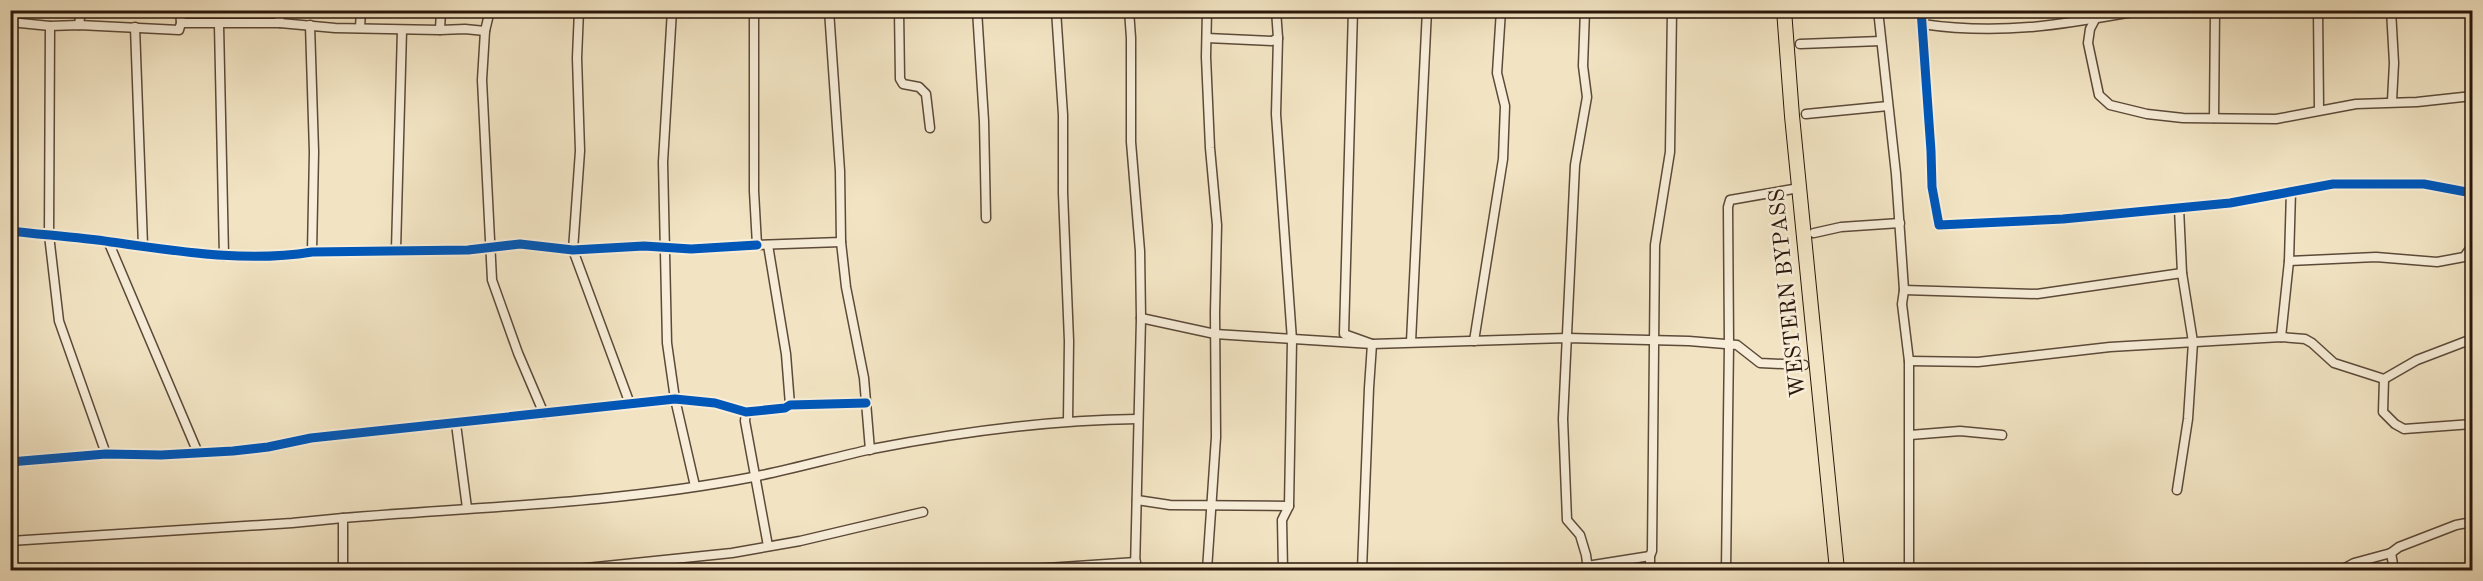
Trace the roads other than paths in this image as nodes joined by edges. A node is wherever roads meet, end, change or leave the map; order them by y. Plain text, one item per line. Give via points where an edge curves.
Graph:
1 (81, 10) edge
2 (180, 10) edge
3 (278, 10) edge
4 (361, 10) edge
5 (441, 10) edge
6 (490, 10) edge
7 (579, 10) edge
8 (672, 10) edge
9 (754, 10) edge
10 (829, 10) edge
11 (899, 10) edge
12 (977, 10) edge
13 (1056, 10) edge
14 (1129, 10) edge
15 (1207, 10) edge
16 (1276, 10) edge
17 (1353, 10) edge
18 (1427, 10) edge
19 (1501, 10) edge
20 (1586, 10) edge
21 (1672, 10) edge
22 (1784, 10) edge
23 (1878, 10) edge
24 (1921, 10) edge
25 (2144, 10) edge
26 (2215, 10) edge
27 (2318, 10) edge
28 (2391, 10) edge
29 (2099, 14) edge
30 (10, 22) edge
31 (181, 23) junction
32 (280, 23) junction
33 (1922, 24) junction
34 (79, 25) junction
35 (219, 25) junction
36 (50, 26) junction
37 (310, 26) junction
38 (135, 27) junction
39 (360, 28) junction
40 (402, 30) junction
41 (440, 30) junction
42 (484, 31) junction
43 (1207, 38) junction
44 (1278, 38) junction
45 (1881, 41) junction
46 (1800, 44) dead end
47 (2472, 96) edge
48 (2392, 101) junction
49 (1888, 106) junction
50 (2319, 109) junction
51 (1806, 114) dead end
52 (2214, 118) junction
53 (930, 128) dead end
54 (1799, 188) junction
55 (2291, 191) junction
56 (2472, 193) edge
57 (2179, 208) junction
58 (986, 219) dead end
59 (1900, 223) junction
60 (10, 231) edge
61 (1814, 233) dead end
62 (49, 236) junction
63 (108, 241) junction
64 (841, 243) junction
65 (757, 245) junction
66 (768, 245) junction
67 (143, 246) junction
68 (489, 246) junction
69 (2472, 246) edge
70 (664, 247) junction
71 (396, 250) junction
72 (573, 250) junction
73 (312, 252) junction
74 (224, 256) junction
75 (2289, 261) junction
76 (2182, 273) junction
77 (1904, 290) junction
78 (1141, 318) junction
79 (1215, 334) junction
80 (2282, 337) junction
81 (1566, 338) junction
82 (1652, 339) junction
83 (2472, 339) edge
84 (1292, 340) junction
85 (1474, 341) junction
86 (1411, 342) junction
87 (2193, 342) junction
88 (1372, 344) junction
89 (1729, 345) junction
90 (1909, 361) junction
91 (1803, 364) dead end
92 (2384, 379) junction
93 (675, 399) junction
94 (866, 403) junction
95 (630, 404) junction
96 (790, 405) junction
97 (746, 412) junction
98 (544, 414) junction
99 (1137, 419) junction
100 (1068, 421) junction
101 (456, 424) junction
102 (2472, 424) edge
103 (1910, 435) junction
104 (2002, 435) dead end
105 (870, 450) junction
106 (198, 453) junction
107 (106, 454) junction
108 (10, 462) edge
109 (754, 477) junction
110 (696, 486) junction
111 (2177, 489) dead end
112 (1137, 500) junction
113 (1211, 506) junction
114 (1289, 506) junction
115 (467, 508) junction
116 (923, 512) dead end
117 (343, 518) junction
118 (2472, 522) edge
119 (10, 541) edge
120 (768, 546) junction
121 (2391, 553) junction
122 (1650, 556) junction
123 (1136, 566) edge
124 (1588, 568) edge
125 (343, 570) edge
126 (567, 570) edge
127 (1017, 570) edge
128 (1207, 570) edge
129 (1283, 570) edge
130 (1362, 570) edge
131 (1650, 570) edge
132 (1726, 570) edge
133 (1837, 570) edge
134 (1909, 570) edge
135 (2341, 570) edge
136 (2394, 570) edge

1 - 34 street
2 - 31 street
3 - 32 street
4 - 39 street
5 - 41 street
6 - 42 street
7 - 72 street via 580,151
8 - 70 street via 663,162
9 - 65 street
10 - 64 street via 840,161
11 - 53 street via 900,79 926,94
12 - 58 street
13 - 100 street via 1064,115
14 - 78 street via 1131,142
15 - 43 street
16 - 44 street
17 - 88 street via 1344,334
18 - 86 street
19 - 85 street via 1497,73 1505,106 1503,159
20 - 81 street via 1583,66 1587,97 1575,165
21 - 82 street via 1670,152 1655,245
22 - 54 main road, WESTERN BYPASS
23 - 45 street
24 - 33 street
25 - 29 street
26 - 52 street
27 - 50 street
28 - 48 street
29 - 33 street via 2059,26 2015,29 1964,30
29 - 52 street via 2090,29 2088,43 2099,95 2104,101 2147,114
30 - 36 street
31 - 35 street
31 - 38 street via 179,30
32 - 35 street
32 - 37 street
33 - 57 street via 1932,187 1939,225
34 - 36 street
34 - 38 street
35 - 74 street
36 - 62 street
37 - 39 street
37 - 73 street
38 - 67 street
39 - 40 street
40 - 41 street
40 - 71 street
41 - 42 street
42 - 68 street via 482,80
43 - 44 street via 1267,42
43 - 79 street via 1217,225
44 - 84 street via 1276,114
45 - 46 street
45 - 49 street
47 - 48 street
48 - 50 street
49 - 51 street
49 - 59 street
50 - 52 street via 2276,119
54 - 89 street via 1730,200
54 - 133 main road, WESTERN BYPASS
55 - 56 street via 2333,184 2401,183
55 - 57 street
55 - 75 street
57 - 76 street
59 - 61 street
59 - 77 street
60 - 62 street
62 - 63 street
62 - 107 street via 60,321
63 - 67 street
63 - 106 street
64 - 66 street
64 - 94 street
65 - 66 street
65 - 70 street
66 - 96 street
67 - 74 street
68 - 71 street via 468,250
68 - 72 street via 519,243
68 - 98 street via 495,292
69 - 75 street via 2464,257 2437,262 2376,257
70 - 72 street
70 - 93 street via 667,343
71 - 73 street
72 - 95 street
73 - 74 street
75 - 80 street
76 - 77 street via 2037,294
76 - 87 street
77 - 90 street
78 - 79 street
78 - 99 street
79 - 84 street
79 - 113 street via 1216,437
80 - 87 street
80 - 92 street via 2305,339 2334,363
81 - 82 street
81 - 85 street
81 - 124 street via 1566,520 1580,535
82 - 89 street
82 - 122 street
83 - 92 street via 2417,360
84 - 88 street
84 - 114 street
85 - 86 street
86 - 88 street
87 - 90 street via 1978,362
87 - 111 street via 2188,419
88 - 130 street
89 - 91 street via 1741,347 1760,363
89 - 132 street
90 - 103 street
92 - 102 street via 2383,412 2404,429
93 - 95 street
93 - 97 street via 715,403
93 - 110 street
94 - 96 street
94 - 105 street
95 - 98 street
96 - 97 street
97 - 109 street
98 - 101 street
99 - 100 street
99 - 112 street
100 - 105 street via 1012,426
101 - 106 street
101 - 115 street
103 - 104 street via 1960,431
103 - 134 street
105 - 109 street
106 - 107 street
107 - 108 street
109 - 110 street
109 - 120 street
110 - 115 street
112 - 113 street
112 - 123 street
113 - 114 street
113 - 128 street
114 - 129 street via 1282,520
115 - 117 street
116 - 120 street
117 - 119 street
117 - 125 street
118 - 121 street
120 - 126 street
121 - 135 street
121 - 136 street
122 - 124 street
122 - 131 street
123 - 127 street

